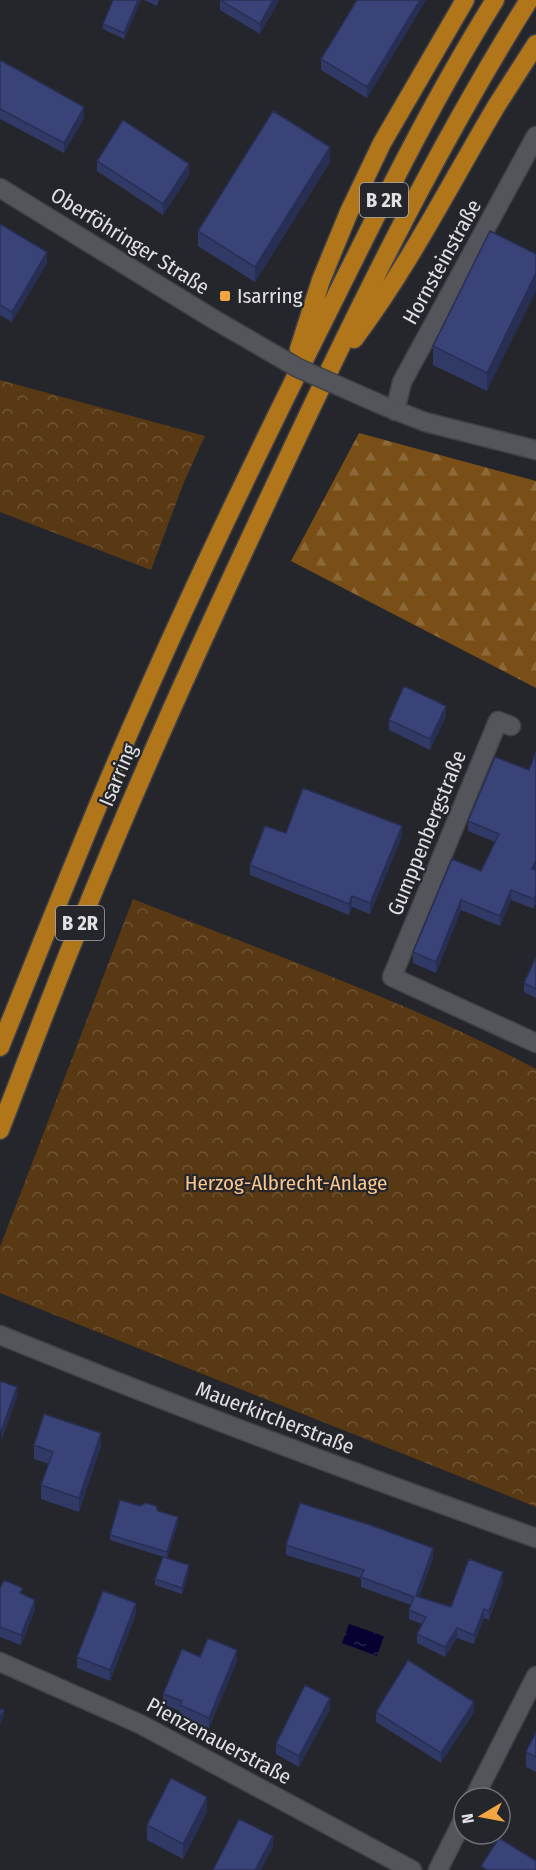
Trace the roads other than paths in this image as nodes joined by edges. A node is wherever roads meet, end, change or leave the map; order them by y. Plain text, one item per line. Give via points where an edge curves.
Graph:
1 (465, 0) edge
2 (495, 0) edge
3 (529, 0) edge
4 (536, 44) edge
5 (536, 136) edge
6 (0, 188) edge
7 (325, 379) junction
8 (282, 404) junction
9 (388, 408) junction
10 (536, 450) edge
11 (511, 726) dead end
12 (536, 1043) edge
13 (0, 1047) edge
14 (0, 1130) edge
15 (0, 1335) edge
16 (536, 1538) edge
17 (0, 1662) edge
18 (536, 1676) edge
19 (480, 1786) edge
20 (452, 1842) edge
21 (412, 1870) edge
22 (438, 1870) edge

1 - 8 highway via 382,143 350,212 321,280
2 - 8 highway, Isarring / B 2R via 409,150
3 - 7 highway, Isarring / B 2R via 433,167
4 - 7 highway via 378,308
5 - 9 street, Hornsteinstraße
6 - 9 street, Oberföhringer Straße, bridge via 298,368
7 - 14 highway, Isarring / B 2R via 167,719 74,937
8 - 13 highway, Isarring / B 2R via 139,709
9 - 10 street, Oberföhringer Straße via 425,422
11 - 12 street, Gumppenbergstraße via 498,721 392,977
15 - 16 street, Mauerkircherstraße
17 - 21 street, Pienzenauerstraße via 140,1724
18 - 19 street
20 - 22 street

